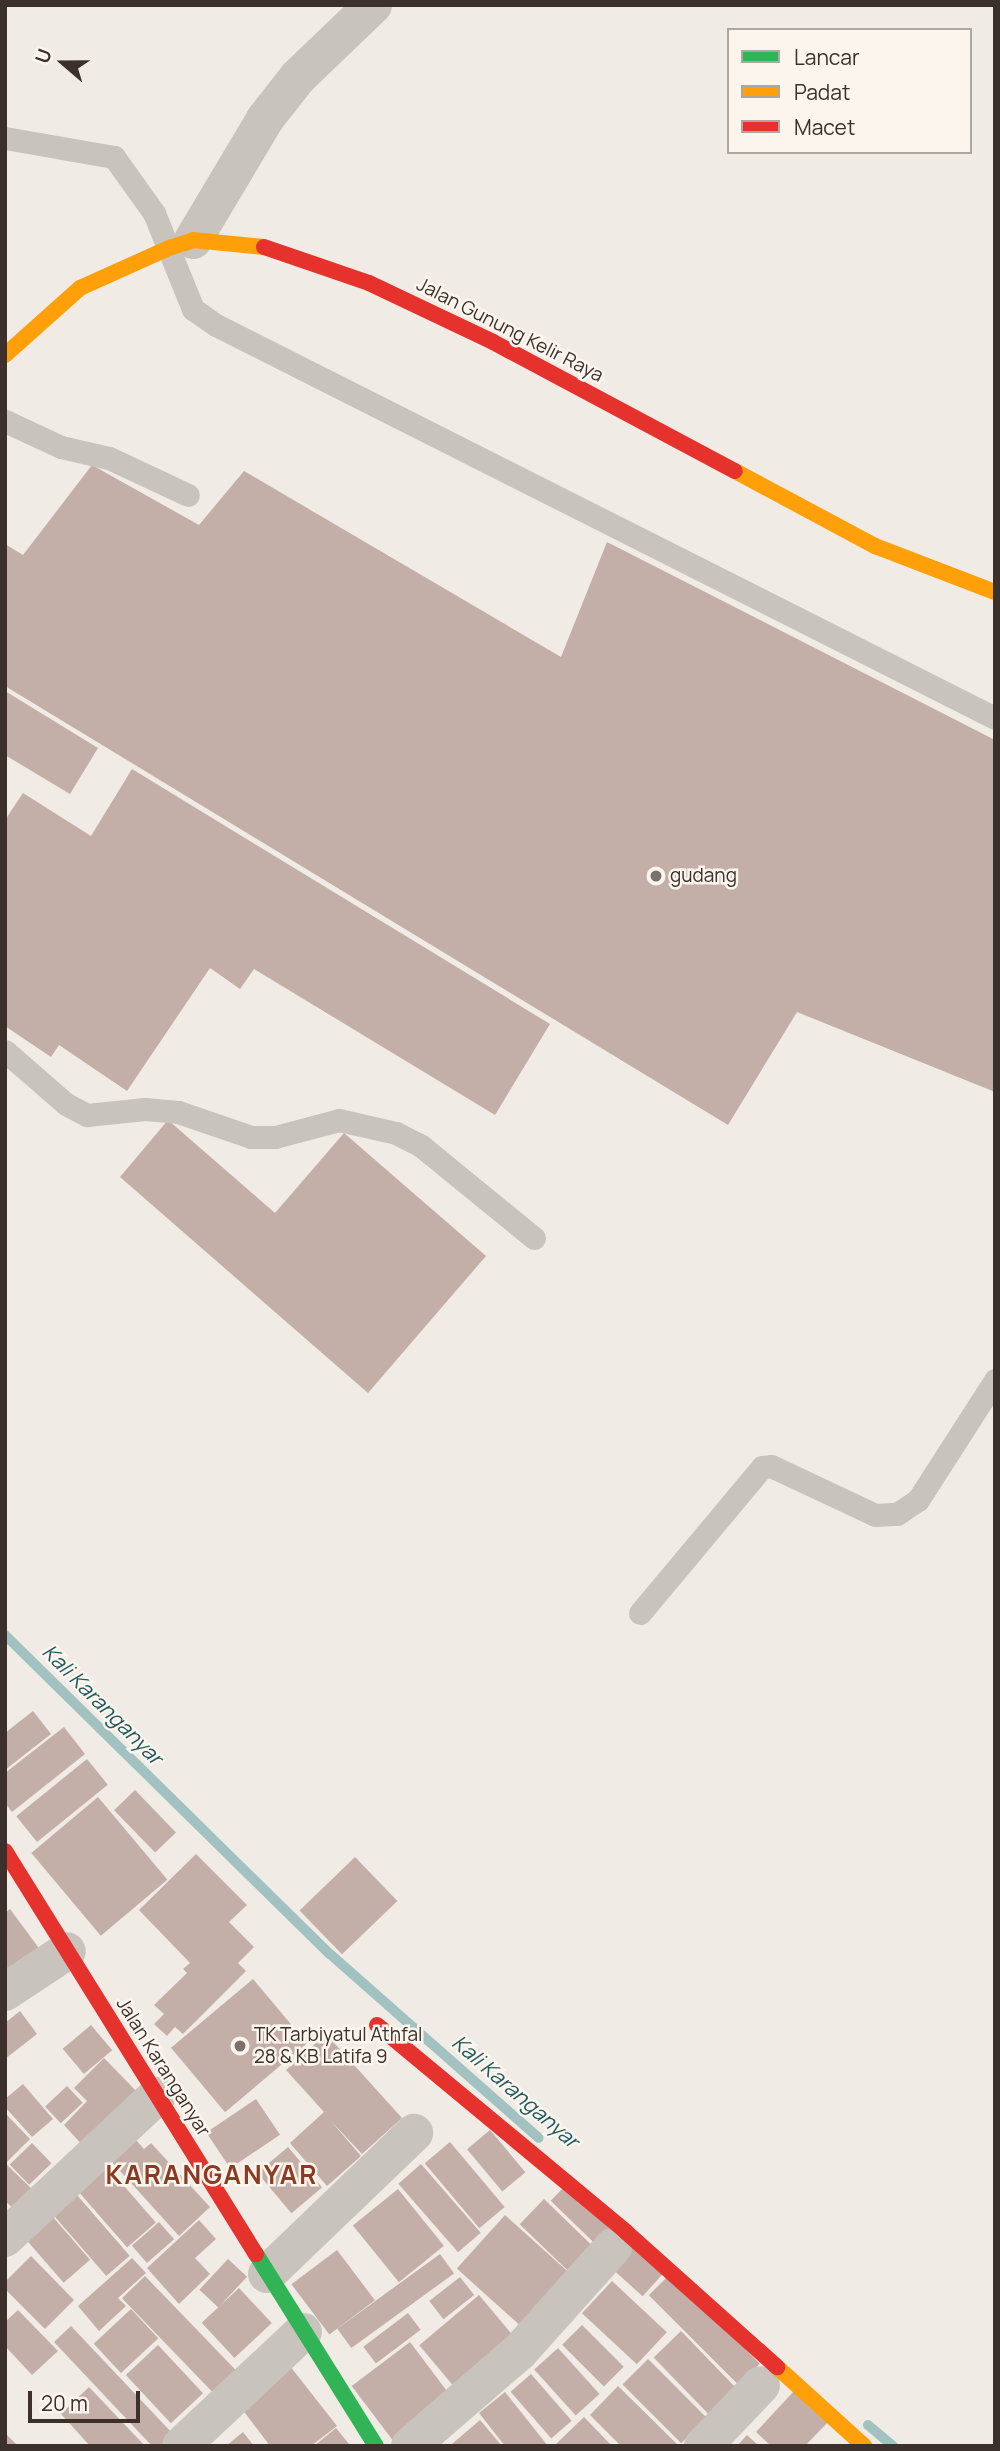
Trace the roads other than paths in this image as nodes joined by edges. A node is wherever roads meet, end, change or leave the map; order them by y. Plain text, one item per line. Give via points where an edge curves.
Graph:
1 (373, 5) edge
2 (5, 138) edge
3 (181, 244) junction
4 (5, 355) edge
5 (5, 421) edge
6 (188, 495) dead end
7 (995, 592) edge
8 (995, 718) edge
9 (5, 1051) edge
10 (534, 1238) dead end
11 (991, 1391) edge
12 (640, 1614) dead end
13 (5, 1851) edge
14 (67, 1951) junction
15 (5, 1992) edge
16 (377, 2025) dead end
17 (158, 2096) junction
18 (414, 2133) dead end
19 (5, 2238) edge
20 (613, 2247) dead end
21 (267, 2274) junction
22 (303, 2332) junction
23 (761, 2385) dead end
24 (181, 2446) edge
25 (376, 2446) edge
26 (410, 2446) edge
27 (703, 2446) edge
28 (863, 2446) edge

1 - 3 street via 298,77
2 - 3 lane via 114,157
3 - 4 street, Jalan Gunung Kelir Raya via 80,288
3 - 7 street, Jalan Gunung Kelir Raya via 261,246 369,283 493,342 875,546
3 - 8 lane via 193,309 216,325
5 - 6 lane via 61,447 109,458
9 - 10 lane via 66,1104 87,1115 145,1109 178,1112 251,1137 275,1137 339,1121 396,1133 420,1144
11 - 12 lane via 918,1500 897,1514 875,1515 771,1466 755,1471
13 - 14 street, Jalan Karanganyar
14 - 15 street
14 - 17 street, Jalan Karanganyar
16 - 28 street via 464,2102 626,2232
17 - 19 street
17 - 21 street, Jalan Karanganyar
18 - 21 street
20 - 26 street via 520,2351
21 - 22 street, Jalan Karanganyar
22 - 24 street
22 - 25 street, Jalan Karanganyar
23 - 27 street

